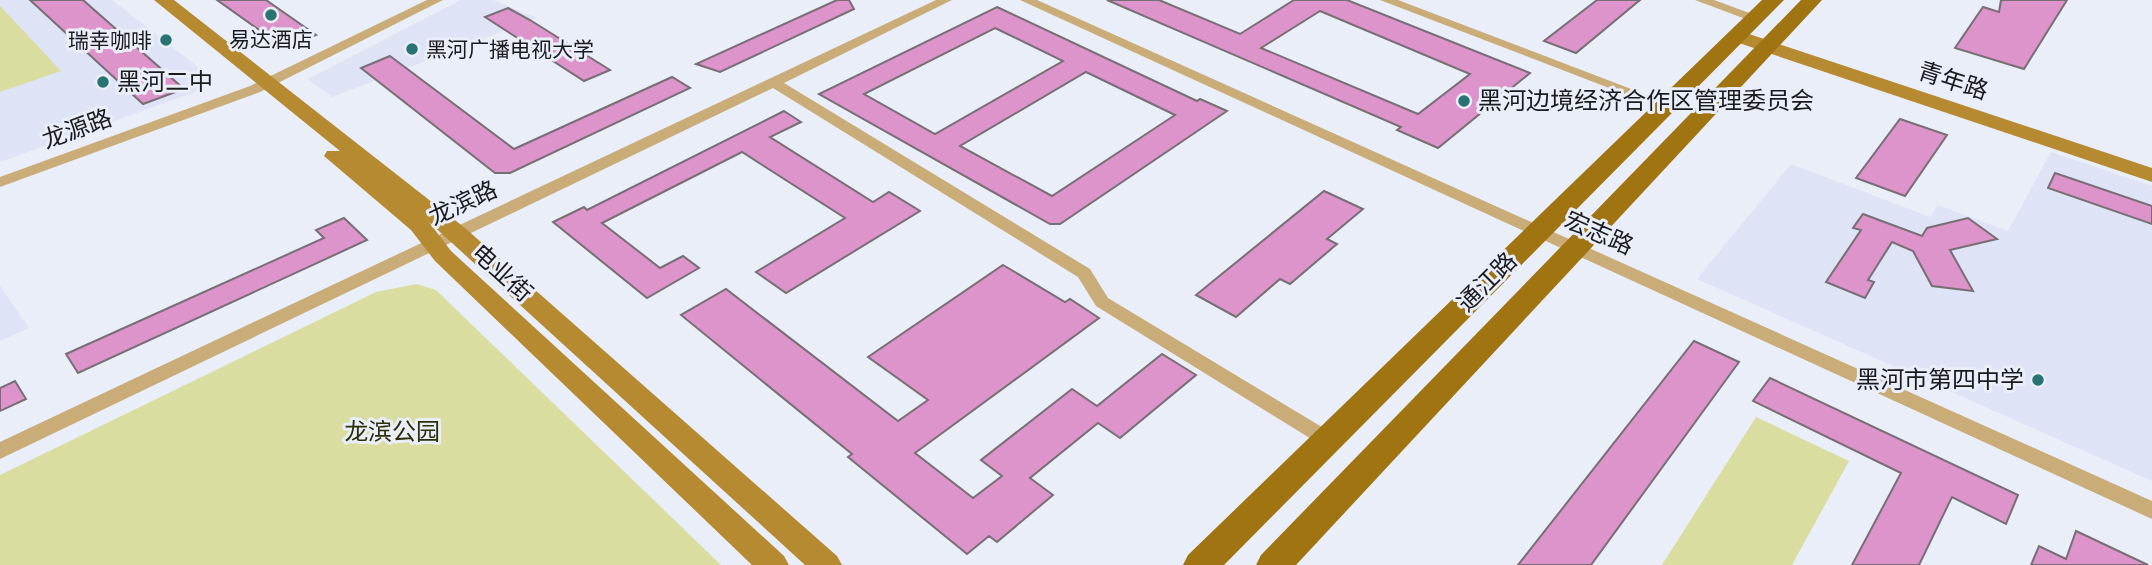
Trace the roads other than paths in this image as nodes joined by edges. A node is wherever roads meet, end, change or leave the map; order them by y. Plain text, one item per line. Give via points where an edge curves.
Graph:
1 (141, 0) edge
2 (163, 0) edge
3 (437, 0) edge
4 (946, 0) edge
5 (1026, 0) edge
6 (1386, 0) edge
7 (1701, 0) edge
8 (1812, 0) edge
9 (1753, 21) edge
10 (1770, 43) junction
11 (775, 83) junction
12 (262, 85) junction
13 (1666, 105) junction
14 (2152, 165) edge
15 (2152, 175) edge
16 (0, 182) edge
17 (1538, 232) junction
18 (457, 233) junction
19 (432, 244) junction
20 (1576, 249) junction
21 (1328, 440) junction
22 (0, 451) edge
23 (2152, 510) edge
24 (773, 565) edge
25 (826, 565) edge
26 (1201, 565) edge
27 (1274, 565) edge

1 - 12 street, 电业街
2 - 12 street, 电业街
3 - 12 street, 龙源路
4 - 11 street, 龙滨路
5 - 17 street, 宏志路
6 - 13 street
7 - 9 street
8 - 10 main road, 通江路
9 - 10 street, 青年路
9 - 13 main road, 通江路
10 - 14 street, 青年路
10 - 15 street, 青年路
10 - 20 main road, 通江路
11 - 18 street, 龙滨路
11 - 21 street via 1084,273 1102,302
12 - 16 street, 龙源路
12 - 18 street, 电业街
12 - 19 street, 电业街 via 419,225
13 - 17 main road, 通江路
17 - 20 street, 宏志路
17 - 21 main road, 通江路
18 - 19 street, 龙滨路
18 - 25 street, 电业街
19 - 22 street, 龙滨路
19 - 24 street, 电业街
20 - 23 street, 宏志路
20 - 27 main road, 通江路
21 - 26 main road, 通江路

